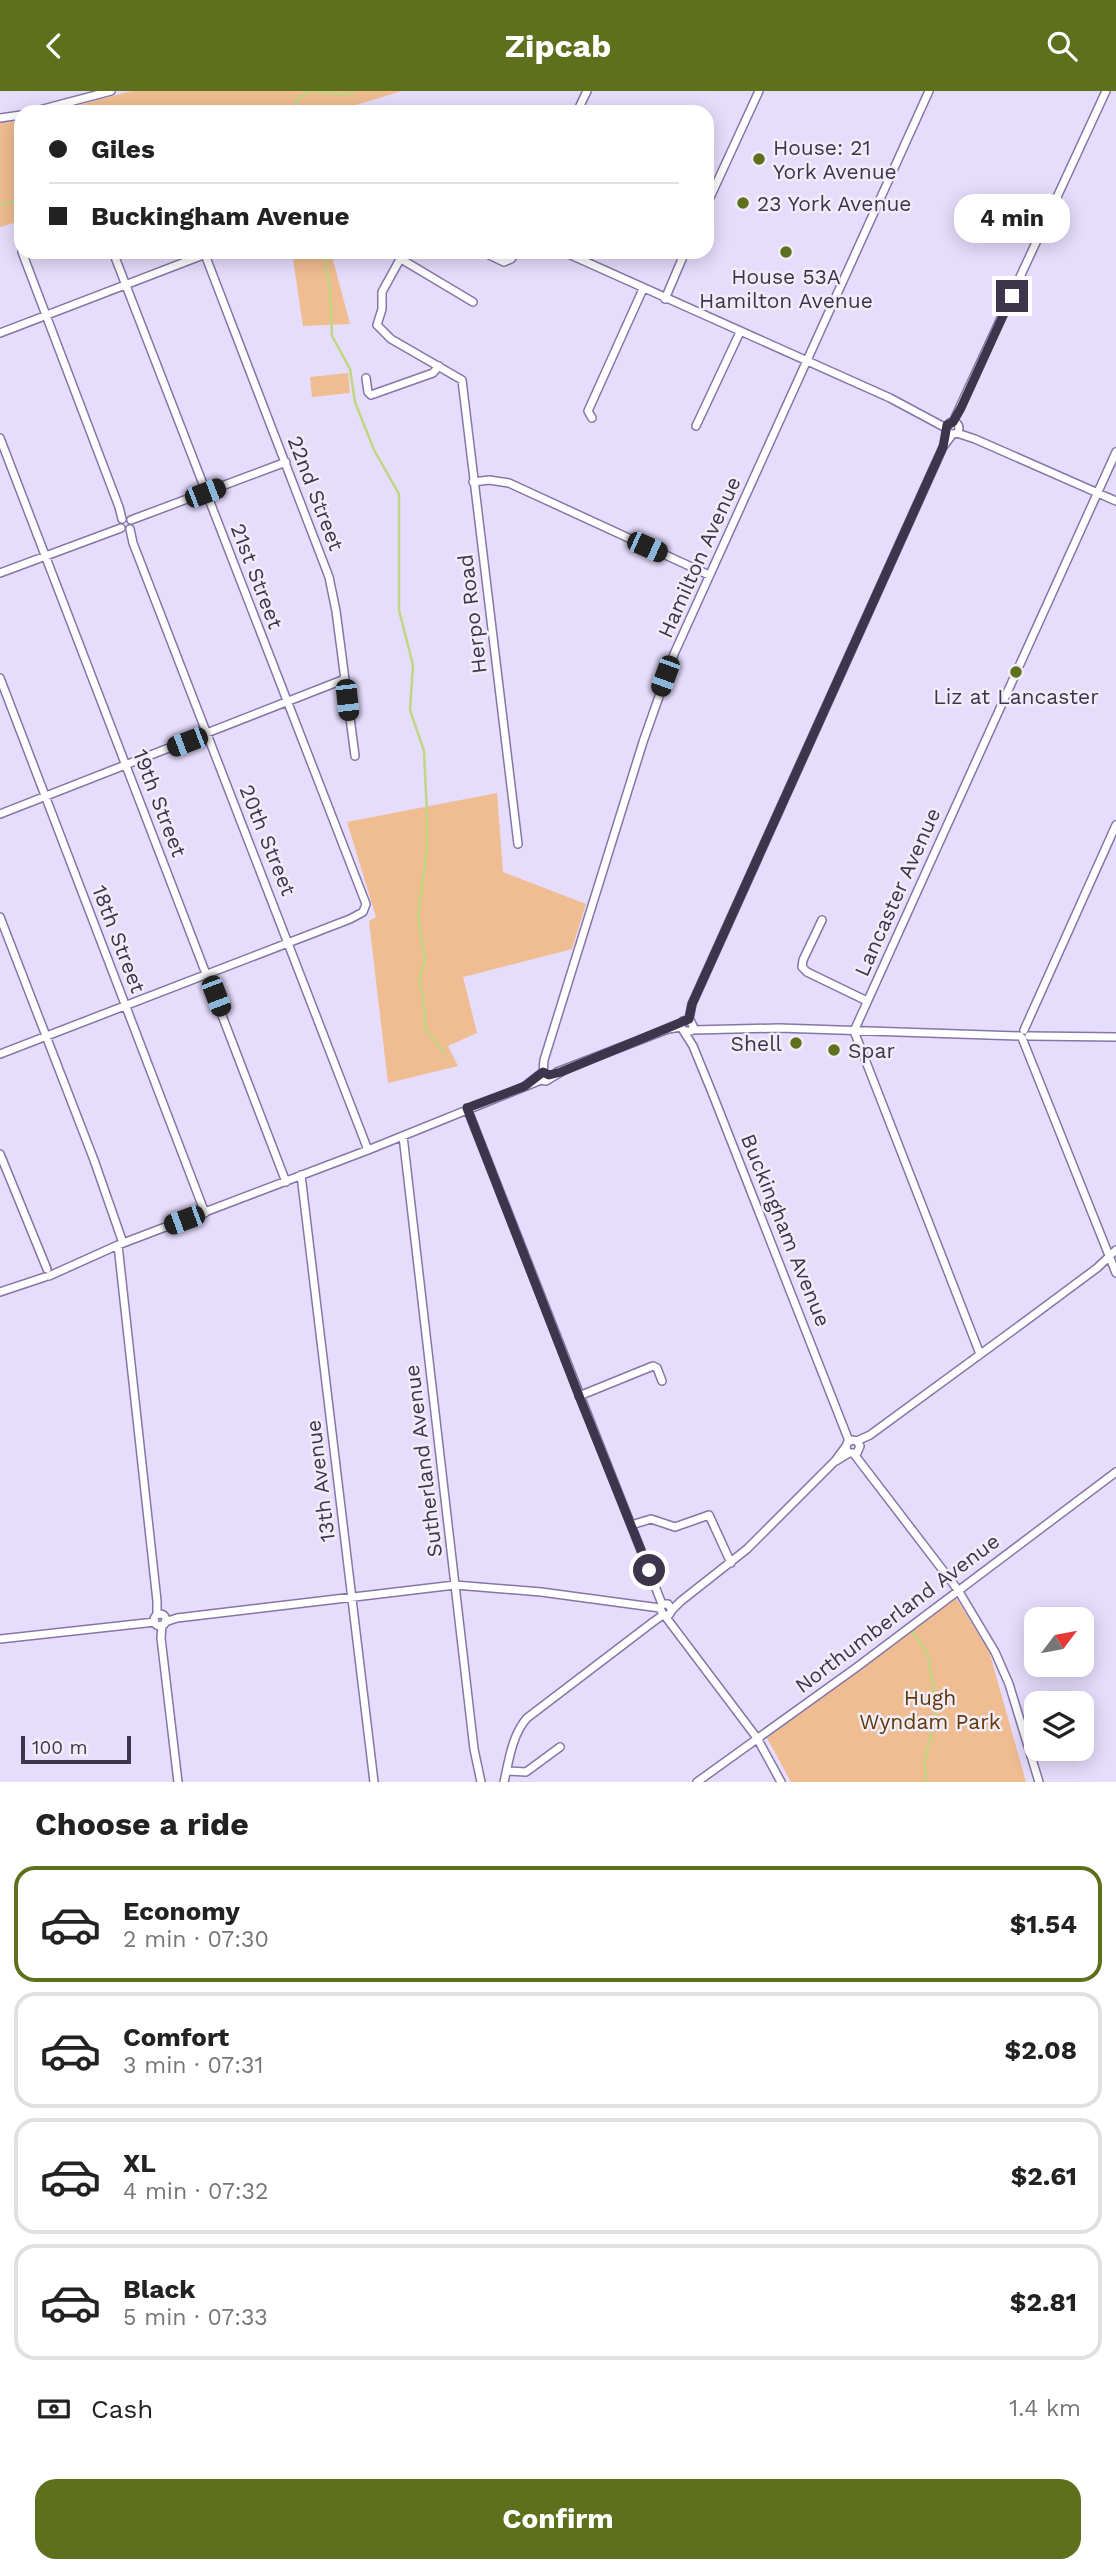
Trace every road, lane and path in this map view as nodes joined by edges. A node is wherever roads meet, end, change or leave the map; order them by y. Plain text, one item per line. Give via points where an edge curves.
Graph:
1 (111, 91) edge
2 (759, 91) edge
3 (929, 91) edge
4 (1106, 91) edge
5 (58, 105) edge
6 (714, 189) edge
7 (24, 259) edge
8 (116, 259) edge
9 (191, 259) edge
10 (209, 259) edge
11 (400, 259) edge
12 (408, 259) edge
13 (579, 259) edge
14 (682, 259) edge
15 (125, 284) junction
16 (643, 289) junction
17 (665, 299) junction
18 (473, 302) dead end
19 (45, 316) junction
20 (740, 332) junction
21 (0, 333) edge
22 (806, 361) junction
23 (439, 366) junction
24 (366, 378) dead end
25 (592, 418) dead end
26 (696, 426) dead end
27 (953, 428) junction
28 (0, 438) edge
29 (1116, 452) edge
30 (286, 462) junction
31 (473, 482) junction
32 (205, 493) junction
33 (1097, 493) junction
34 (1116, 501) edge
35 (126, 524) junction
36 (46, 556) junction
37 (0, 573) edge
38 (709, 575) junction
39 (0, 678) edge
40 (345, 679) junction
41 (287, 702) junction
42 (207, 734) junction
43 (355, 756) dead end
44 (126, 765) junction
45 (45, 797) junction
46 (0, 814) edge
47 (1116, 825) edge
48 (518, 844) dead end
49 (0, 916) edge
50 (822, 920) dead end
51 (289, 942) junction
52 (208, 973) junction
53 (867, 1001) junction
54 (126, 1005) junction
55 (688, 1026) junction
56 (854, 1031) junction
57 (1025, 1034) junction
58 (46, 1037) junction
59 (1116, 1037) edge
60 (0, 1054) edge
61 (545, 1076) junction
62 (467, 1108) junction
63 (403, 1136) junction
64 (368, 1150) junction
65 (0, 1154) edge
66 (301, 1175) junction
67 (286, 1182) junction
68 (205, 1213) junction
69 (120, 1244) junction
70 (1116, 1250) edge
71 (1110, 1257) junction
72 (46, 1272) junction
73 (1116, 1273) edge
74 (0, 1292) edge
75 (980, 1354) junction
76 (662, 1381) dead end
77 (579, 1396) junction
78 (854, 1447) junction
79 (1116, 1472) edge
80 (631, 1525) junction
81 (731, 1563) junction
82 (456, 1585) junction
83 (958, 1590) junction
84 (352, 1598) junction
85 (665, 1610) junction
86 (160, 1620) junction
87 (0, 1639) edge
88 (1024, 1724) edge
89 (757, 1738) junction
90 (560, 1747) dead end
91 (1035, 1761) edge
92 (507, 1771) junction
93 (178, 1782) edge
94 (374, 1782) edge
95 (481, 1782) edge
96 (504, 1782) edge
97 (697, 1782) edge
98 (781, 1782) edge
99 (1039, 1782) edge

1 - 5 street
2 - 6 street
3 - 22 street, Hamilton Avenue
4 - 27 street
7 - 19 street, 20th Street
8 - 15 street, 21st Street
9 - 15 street
10 - 30 street, 22nd Street
11 - 23 street via 382,292 377,325 391,339
12 - 18 street
13 - 16 street
14 - 17 street
15 - 19 street
15 - 32 street, 21st Street
16 - 17 street
16 - 25 street via 588,411
17 - 20 street
19 - 21 street
19 - 35 street, 20th Street
20 - 22 street
20 - 26 street
22 - 27 street
22 - 38 street, Hamilton Avenue
23 - 24 street via 433,373 371,395
23 - 31 street, Herpo Road via 462,380
27 - 33 street
27 - 55 street via 693,1002
28 - 36 street, 19th Street
29 - 33 street, Lancaster Avenue
30 - 32 street
30 - 40 street, 22nd Street via 331,585
31 - 38 street via 496,480 517,486
31 - 48 street, Herpo Road
32 - 35 street
32 - 41 street, 21st Street
33 - 34 street
33 - 53 street, Lancaster Avenue
35 - 36 street
35 - 42 street, 20th Street
36 - 37 street
36 - 44 street, 19th Street
38 - 61 street, Hamilton Avenue via 655,705 547,1055
39 - 45 street, 18th Street
40 - 41 street
40 - 43 street, 22nd Street
41 - 42 street
41 - 51 street, 21st Street via 365,900 363,912
42 - 44 street
42 - 51 street, 20th Street
44 - 45 street
44 - 52 street, 19th Street
45 - 46 street
45 - 54 street, 18th Street
47 - 57 street
49 - 58 street
50 - 53 street via 802,967
51 - 52 street
51 - 64 street, 20th Street
52 - 54 street
52 - 67 street, 19th Street
53 - 56 street, Lancaster Avenue
54 - 58 street
54 - 68 street, 18th Street
55 - 56 street
55 - 61 street via 668,1029
55 - 78 street, Buckingham Avenue
56 - 57 street
56 - 75 street
57 - 59 street
57 - 71 street via 1029,1055
58 - 60 street
58 - 69 street via 94,1160
61 - 62 street
62 - 63 street
62 - 77 street
63 - 64 street
63 - 82 street, Sutherland Avenue
64 - 66 street
65 - 72 street
66 - 67 street
66 - 84 street, 13th Avenue
67 - 68 street
68 - 69 street
69 - 72 street
69 - 86 street
70 - 71 street
71 - 73 street
71 - 75 street
72 - 74 street
75 - 78 street
76 - 77 street via 653,1366
77 - 80 street
78 - 81 street
78 - 83 street
79 - 83 street, Northumberland Avenue
80 - 81 street via 654,1520 675,1527 709,1515
80 - 85 street
81 - 85 street
82 - 84 street
82 - 85 street
82 - 95 street, Sutherland Avenue
83 - 88 street via 1003,1668
83 - 89 street, Northumberland Avenue
84 - 86 street
84 - 94 street, 13th Avenue
85 - 89 street
85 - 92 street via 527,1718 519,1728
86 - 87 street
86 - 93 street
89 - 97 street, Northumberland Avenue
89 - 98 street
90 - 92 street via 526,1772
91 - 99 street
92 - 96 street

